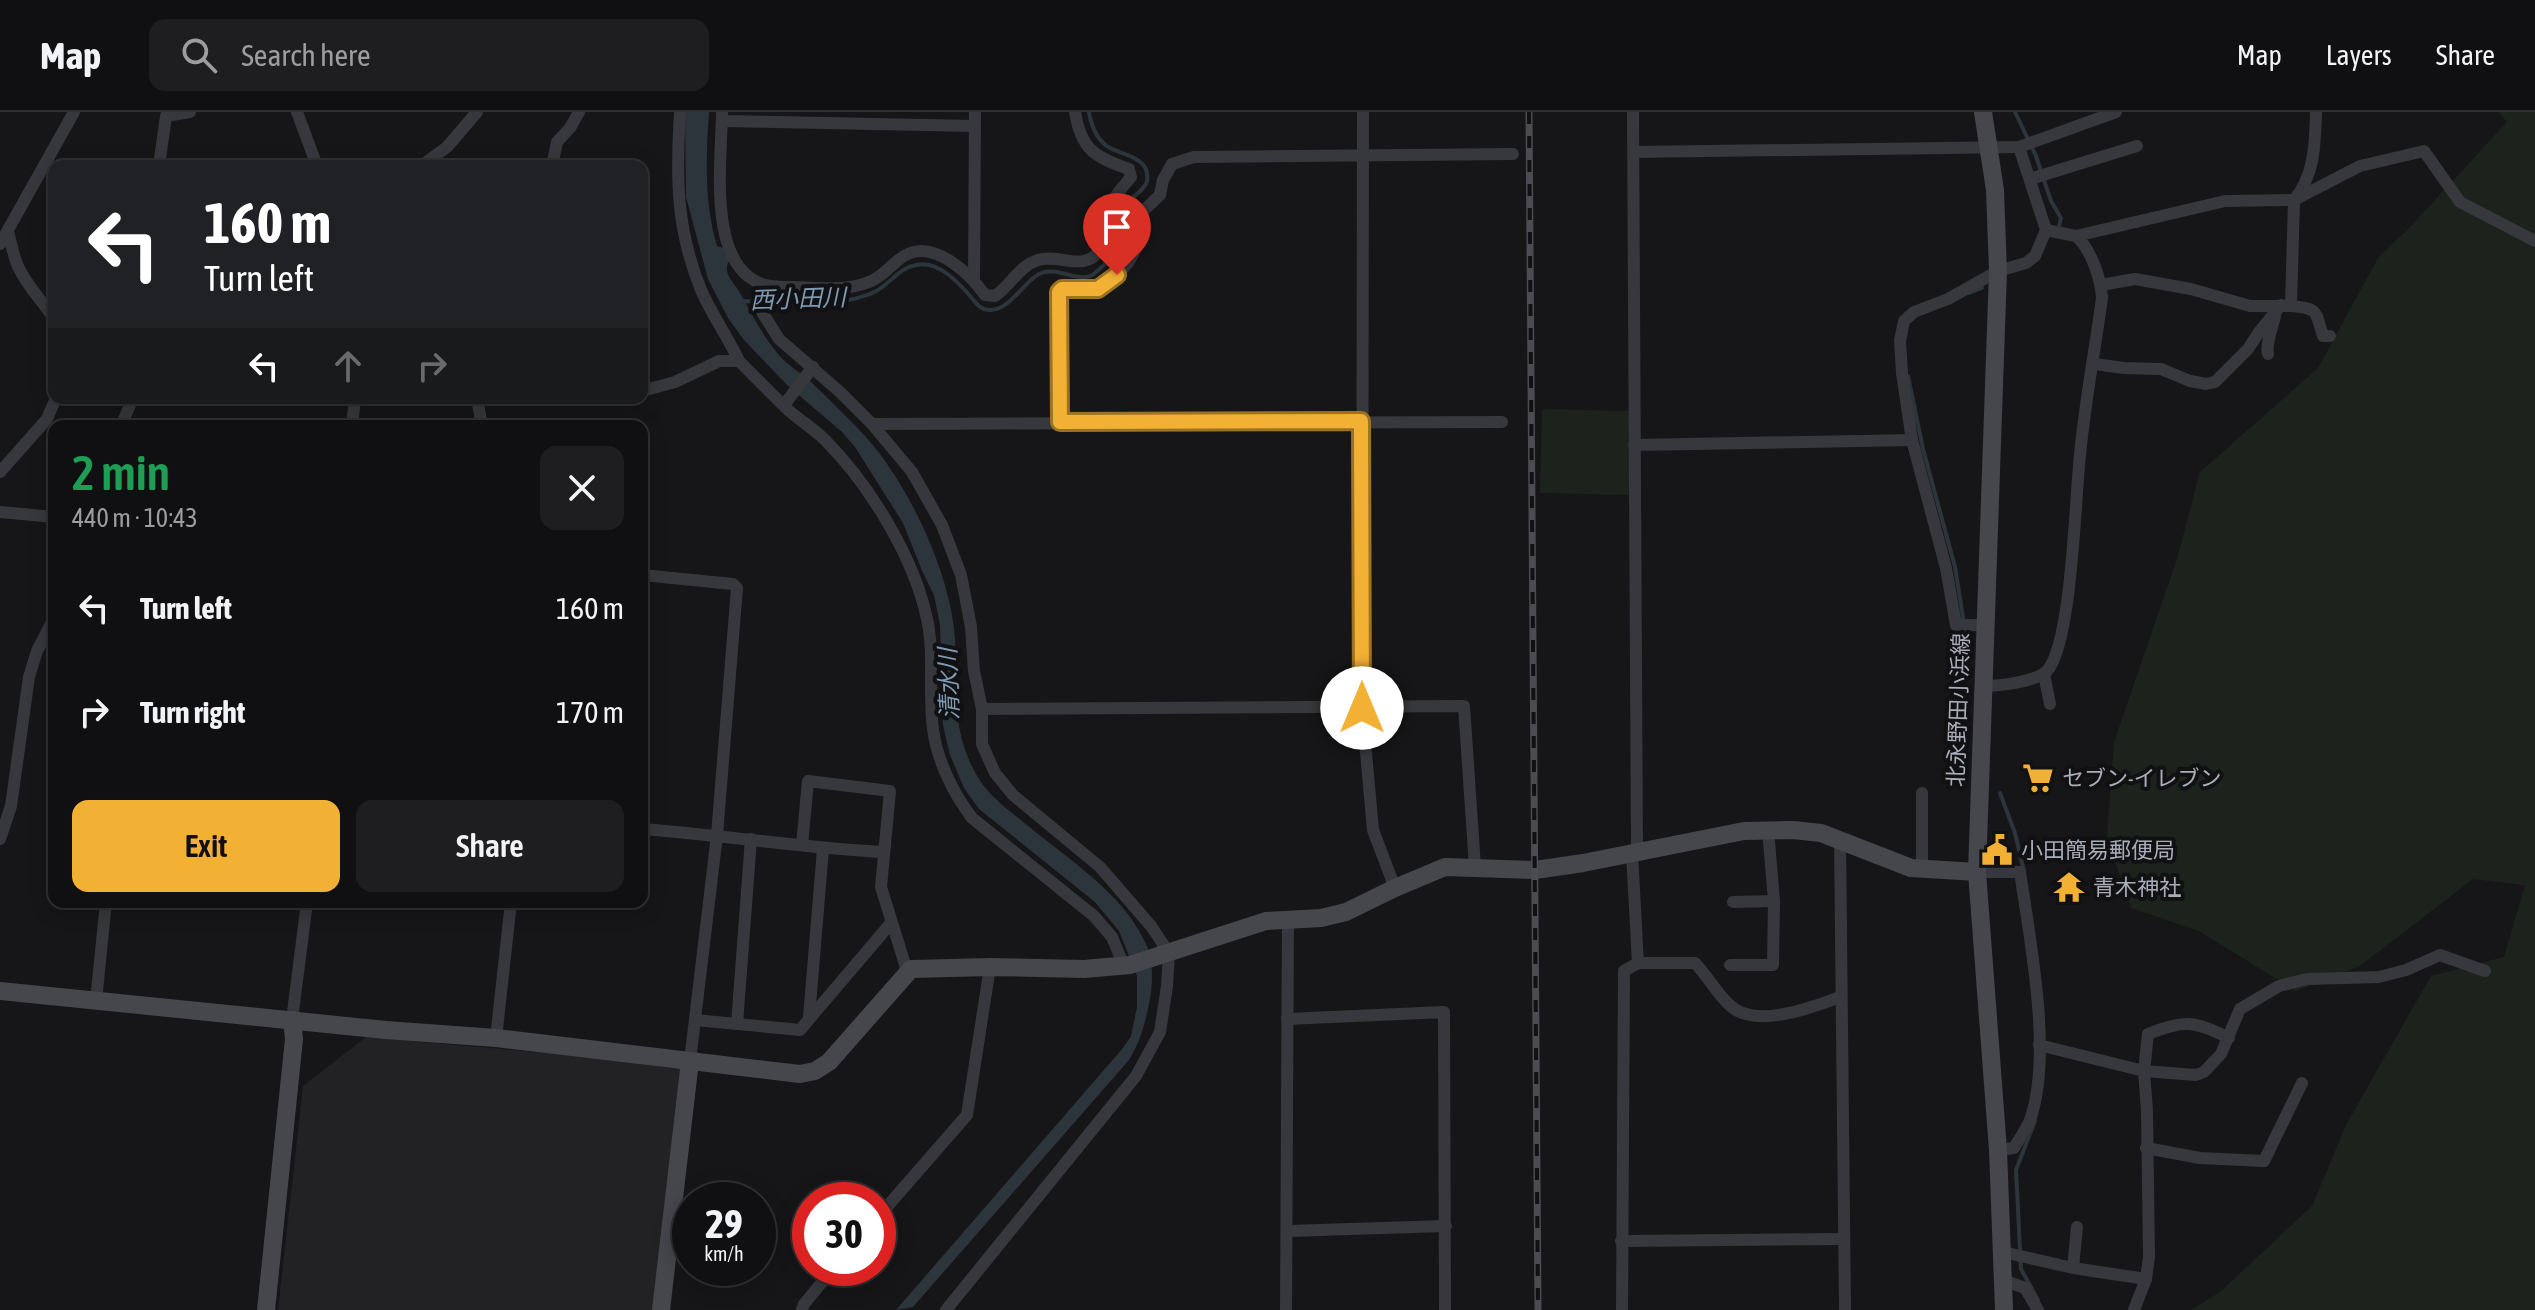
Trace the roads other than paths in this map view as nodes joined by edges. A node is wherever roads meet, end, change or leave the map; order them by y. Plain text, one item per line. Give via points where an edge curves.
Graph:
1 (74, 112) edge
2 (190, 112) edge
3 (297, 112) edge
4 (579, 112) edge
5 (680, 112) edge
6 (975, 112) edge
7 (1075, 112) edge
8 (1363, 112) edge
9 (1633, 112) edge
10 (1983, 112) edge
11 (2116, 112) edge
12 (2316, 112) edge
13 (471, 115) edge
14 (722, 116) edge
15 (975, 126) junction
16 (2026, 144) junction
17 (2137, 146) dead end
18 (1990, 148) junction
19 (1634, 152) junction
20 (1513, 154) dead end
21 (1363, 156) junction
22 (160, 160) edge
23 (315, 160) edge
24 (429, 160) edge
25 (553, 160) edge
26 (2033, 178) junction
27 (2294, 200) junction
28 (2051, 231) junction
29 (8, 232) junction
30 (2074, 236) junction
31 (2535, 241) edge
32 (0, 244) edge
33 (1998, 271) junction
34 (974, 280) junction
35 (763, 285) junction
36 (2101, 285) junction
37 (2283, 306) junction
38 (48, 310) edge
39 (2330, 336) dead end
40 (2268, 354) dead end
41 (739, 361) junction
42 (2094, 364) junction
43 (813, 367) junction
44 (648, 389) edge
45 (53, 404) edge
46 (784, 405) junction
47 (1361, 421) junction
48 (1060, 422) junction
49 (1502, 422) dead end
50 (872, 424) junction
51 (1912, 440) junction
52 (1634, 445) junction
53 (0, 472) edge
54 (0, 512) edge
55 (48, 516) edge
56 (648, 576) edge
57 (1979, 625) junction
58 (48, 630) edge
59 (2044, 674) junction
60 (1983, 686) junction
61 (2050, 704) dead end
62 (1362, 708) junction
63 (982, 709) junction
64 (1922, 793) dead end
65 (648, 829) edge
66 (1768, 829) junction
67 (717, 835) junction
68 (0, 839) edge
69 (751, 839) junction
70 (1840, 839) junction
71 (802, 845) junction
72 (823, 849) junction
73 (883, 852) junction
74 (1634, 853) junction
75 (1475, 867) junction
76 (1922, 870) junction
77 (1977, 872) junction
78 (1395, 888) junction
79 (1774, 901) junction
80 (1733, 902) dead end
81 (105, 908) edge
82 (306, 908) edge
83 (510, 908) edge
84 (1288, 919) junction
85 (891, 923) junction
86 (1165, 954) junction
87 (1638, 963) junction
88 (1730, 965) dead end
89 (1127, 966) junction
90 (990, 967) junction
91 (907, 971) junction
92 (2485, 971) dead end
93 (0, 991) edge
94 (1840, 997) junction
95 (96, 1001) junction
96 (809, 1018) junction
97 (1287, 1019) junction
98 (292, 1020) junction
99 (695, 1020) junction
100 (737, 1024) junction
101 (496, 1038) junction
102 (2229, 1038) junction
103 (2044, 1046) junction
104 (690, 1061) junction
105 (2144, 1071) junction
106 (2302, 1083) dead end
107 (2146, 1148) junction
108 (1998, 1150) junction
109 (896, 1196) edge
110 (1446, 1226) junction
111 (2077, 1227) dead end
112 (1288, 1231) junction
113 (1844, 1239) junction
114 (1621, 1241) junction
115 (2008, 1254) junction
116 (2073, 1268) junction
117 (2146, 1279) junction
118 (2003, 1280) junction
119 (819, 1286) edge
120 (266, 1310) edge
121 (661, 1310) edge
122 (802, 1310) edge
123 (946, 1310) edge
124 (1286, 1310) edge
125 (1445, 1310) edge
126 (1622, 1310) edge
127 (1845, 1310) edge
128 (2004, 1310) edge
129 (2038, 1310) edge
130 (2134, 1310) edge

1 - 29 street
2 - 22 street via 166,116
3 - 23 street
4 - 25 street via 557,142
5 - 41 street via 679,205 685,242 703,292
6 - 15 street
7 - 34 street via 1079,135 1093,153 1129,169 1131,177 1108,211 1101,249 1080,263 1040,259 995,296 985,295
8 - 21 street
9 - 19 street
10 - 18 street, 北永野田小浜線
11 - 16 street
12 - 27 street via 2314,159
13 - 24 street via 447,147
14 - 15 street
14 - 35 street via 721,218 734,259
15 - 34 street
16 - 18 street
16 - 26 street
17 - 26 street
18 - 19 street
18 - 33 street, 北永野田小浜線
19 - 52 street
20 - 21 street
21 - 47 street
21 - 48 street via 1194,157 1172,164 1160,195 1141,213 1137,247 1128,263 1098,289 1059,292
26 - 28 street
27 - 30 street via 2225,201
27 - 31 street via 2360,166 2424,151 2460,202
27 - 37 street
28 - 30 street
28 - 33 street via 2026,263
29 - 32 street
29 - 38 street via 17,265
30 - 36 street
33 - 51 street via 1904,321 1900,341
33 - 57 street, 北永野田小浜線
34 - 35 street via 945,259 921,251 905,255 873,281 858,286
35 - 43 street via 762,312 779,339
36 - 37 street via 2135,279 2250,306
36 - 42 street
37 - 39 street via 2311,307 2323,336
37 - 40 street via 2267,343
37 - 42 street via 2215,382 2190,381 2161,369
41 - 44 street via 719,361
41 - 46 street
42 - 59 street via 2064,613 2056,658
43 - 46 street
43 - 50 street
45 - 53 street via 47,419
46 - 89 street via 824,439 888,520 927,619 933,730 958,800 972,818 1094,916
47 - 48 street
47 - 49 street
47 - 62 street
48 - 50 street
50 - 63 street via 912,472 942,525 961,575
51 - 52 street
51 - 57 street via 1957,625
52 - 74 street
54 - 55 street
56 - 67 street via 737,588
57 - 60 street, 北永野田小浜線
58 - 68 street via 29,677 14,793
59 - 60 street
59 - 61 street
60 - 77 street, 北永野田小浜線
62 - 63 street
62 - 75 street via 1464,706
62 - 78 street via 1371,821
63 - 86 street via 982,744 995,773 1013,795 1100,867 1151,926
64 - 76 street
65 - 67 street
66 - 70 street
66 - 74 street
66 - 79 street
67 - 69 street
67 - 99 street
69 - 71 street
69 - 100 street
70 - 76 street
70 - 94 street
71 - 72 street
71 - 73 street via 808,781 890,791
72 - 73 street
72 - 96 street
73 - 85 street via 881,887
74 - 75 street via 1535,870
74 - 87 street
75 - 78 street via 1445,867
76 - 77 street
77 - 103 street via 2020,872
77 - 108 street, 北永野田小浜線
78 - 84 street via 1346,912
79 - 80 street
79 - 88 street via 1773,965
81 - 95 street
82 - 98 street
83 - 101 street
84 - 86 street via 1247,926
84 - 97 street
85 - 91 street
85 - 96 street
86 - 89 street
86 - 123 street via 1167,986 1160,1032 1136,1076
87 - 94 street via 1695,963 1734,1010 1752,1017 1800,1012
87 - 114 street via 1624,971
89 - 90 street
90 - 91 street
90 - 109 street via 967,1115
91 - 104 street via 829,1062 815,1071 800,1074
92 - 102 street via 2440,955 2379,977 2295,981 2240,1009
93 - 95 street
94 - 113 street
95 - 98 street
96 - 100 street via 800,1030
97 - 110 street via 1444,1012
97 - 112 street
98 - 101 street
98 - 120 street
99 - 100 street
99 - 104 street
101 - 104 street
102 - 105 street via 2204,1072
102 - 105 street via 2201,1024 2169,1025 2148,1034
103 - 105 street
103 - 108 street via 2029,1122 2014,1148
104 - 121 street
105 - 107 street
106 - 107 street via 2264,1161 2200,1158
107 - 117 street
108 - 115 street, 北永野田小浜線
110 - 112 street
110 - 125 street
111 - 116 street
112 - 124 street
113 - 114 street
113 - 127 street
114 - 126 street
115 - 116 street
115 - 118 street, 北永野田小浜線
116 - 117 street
117 - 130 street
118 - 128 street, 北永野田小浜線
118 - 129 street via 2025,1288
119 - 122 street

